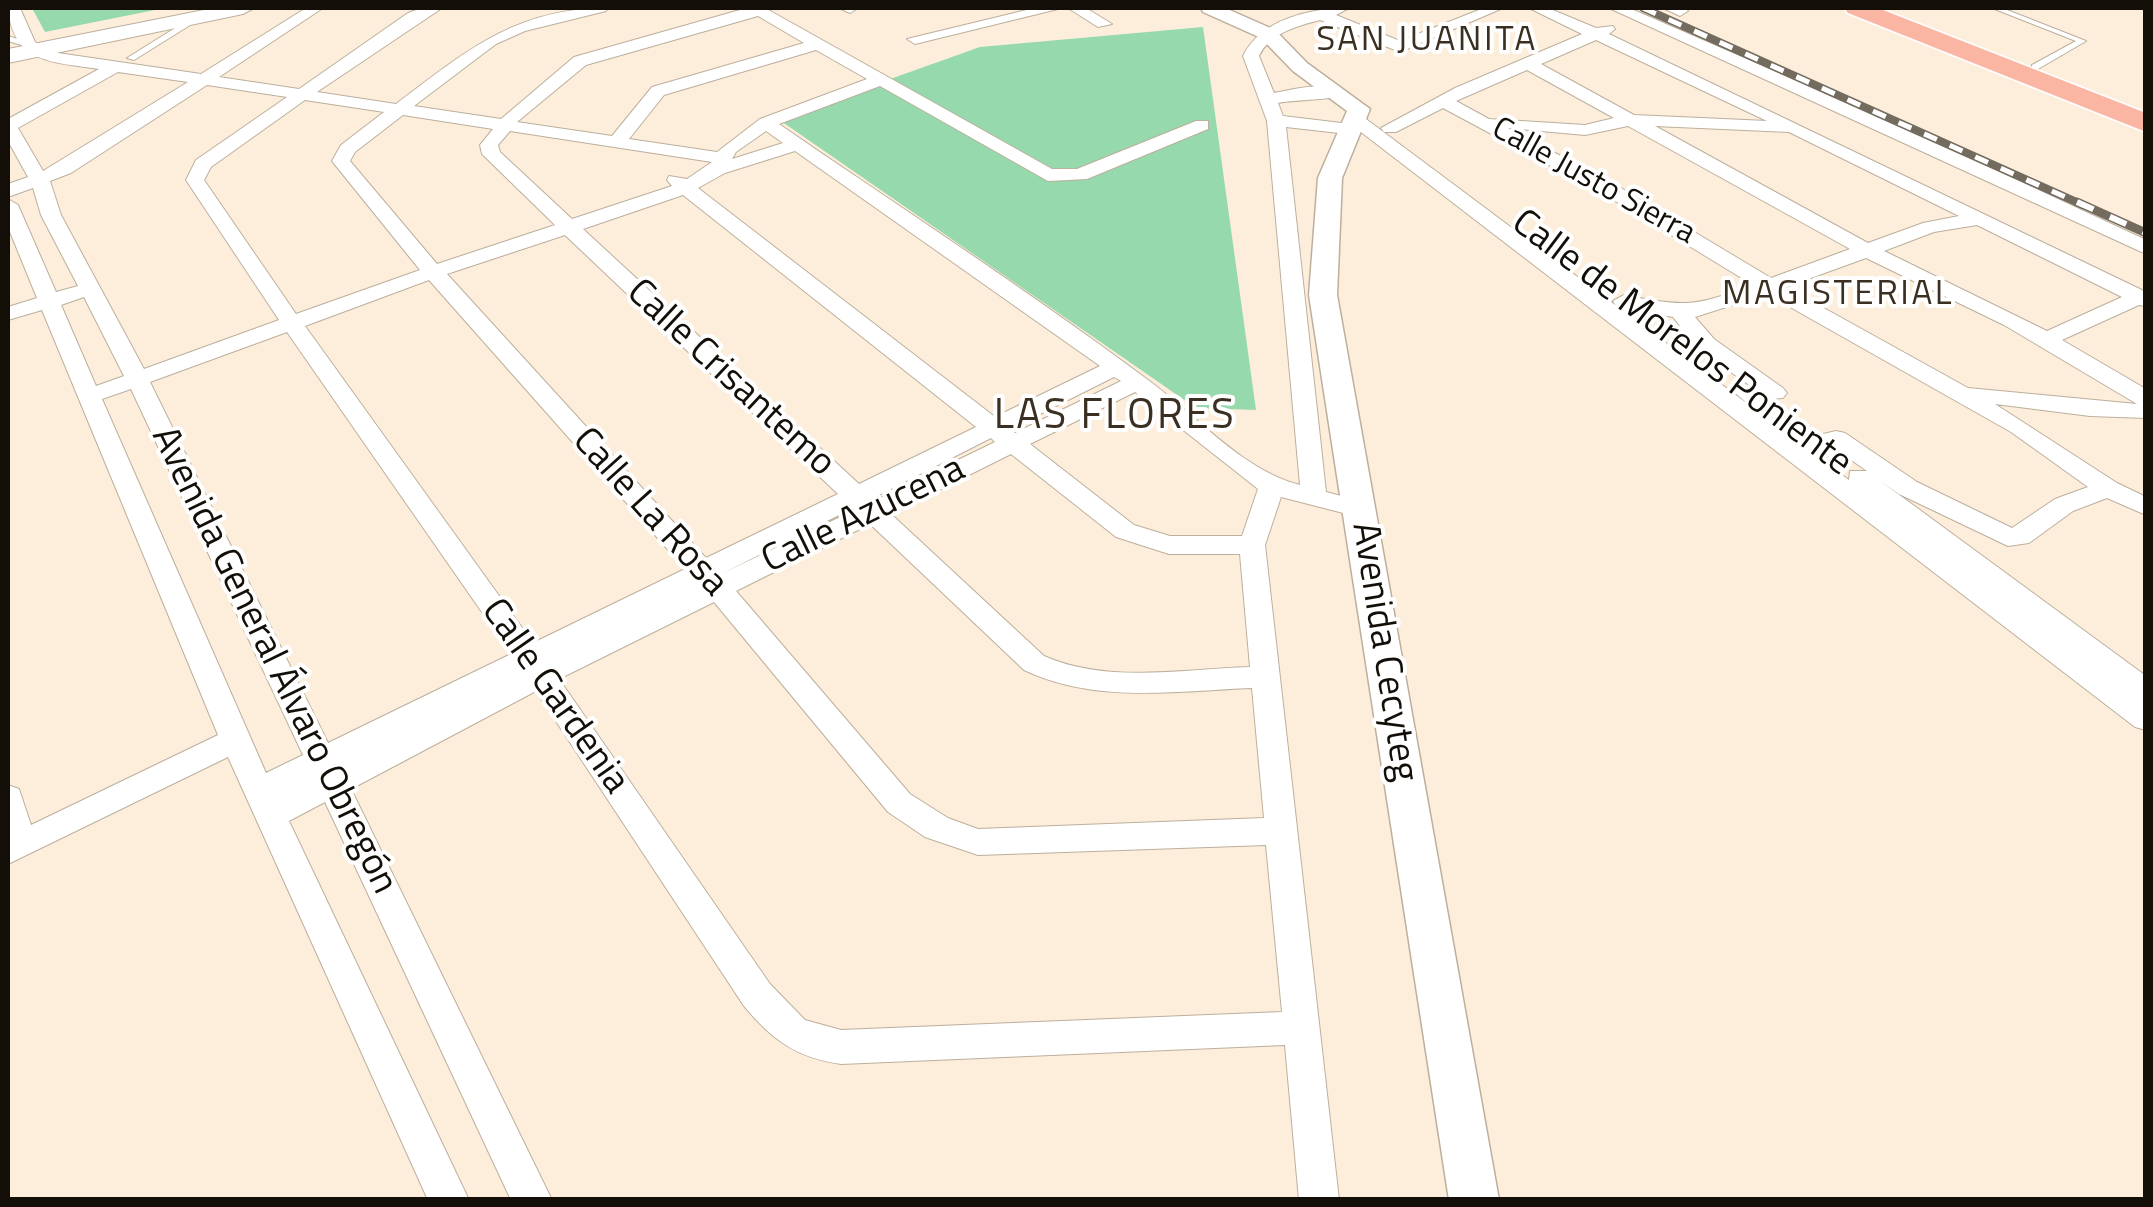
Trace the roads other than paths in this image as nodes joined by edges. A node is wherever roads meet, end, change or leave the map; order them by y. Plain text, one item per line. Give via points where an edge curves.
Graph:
1 (12, 8) edge
2 (243, 8) edge
3 (316, 8) edge
4 (434, 8) edge
5 (600, 8) edge
6 (1054, 8) edge
7 (1076, 8) edge
8 (1210, 8) edge
9 (1342, 8) edge
10 (1496, 8) edge
11 (1536, 8) edge
12 (1618, 8) edge
13 (1857, 8) edge
14 (1885, 8) edge
15 (1996, 8) edge
16 (757, 9) edge
17 (207, 12) edge
18 (1322, 16) junction
19 (1642, 19) junction
20 (1567, 20) junction
21 (1257, 22) edge
22 (1104, 24) dead end
23 (1598, 32) junction
24 (915, 39) dead end
25 (24, 43) edge
26 (818, 44) junction
27 (1561, 48) junction
28 (131, 58) junction
29 (1527, 64) junction
30 (2035, 67) junction
31 (113, 68) junction
32 (211, 76) junction
33 (881, 80) junction
34 (307, 90) junction
35 (1270, 99) junction
36 (1443, 101) junction
37 (405, 105) junction
38 (1850, 110) junction
39 (2146, 110) edge
40 (1358, 116) junction
41 (1632, 120) junction
42 (507, 121) junction
43 (1276, 121) junction
44 (1482, 121) junction
45 (766, 123) junction
46 (2146, 123) edge
47 (1202, 125) dead end
48 (8, 126) edge
49 (1795, 127) junction
50 (618, 139) junction
51 (796, 145) junction
52 (705, 170) junction
53 (40, 180) junction
54 (2017, 190) junction
55 (8, 192) edge
56 (8, 205) edge
57 (1959, 207) junction
58 (1982, 218) junction
59 (2032, 219) junction
60 (561, 223) junction
61 (1508, 224) junction
62 (2146, 248) edge
63 (1864, 249) junction
64 (429, 268) junction
65 (1770, 286) junction
66 (89, 289) junction
67 (2142, 298) edge
68 (1624, 301) junction
69 (47, 302) junction
70 (1680, 312) junction
71 (8, 314) edge
72 (287, 317) junction
73 (2045, 340) junction
74 (1723, 365) junction
75 (133, 371) junction
76 (1127, 375) junction
77 (87, 389) junction
78 (1954, 391) junction
79 (2146, 399) edge
80 (2146, 410) edge
81 (1005, 436) junction
82 (1815, 445) junction
83 (1272, 486) junction
84 (2104, 487) junction
85 (1314, 498) junction
86 (864, 503) junction
87 (2146, 507) edge
88 (1359, 509) junction
89 (1252, 545) junction
90 (1955, 562) junction
91 (710, 580) junction
92 (534, 666) junction
93 (1264, 677) junction
94 (2146, 692) edge
95 (2146, 720) edge
96 (235, 740) junction
97 (326, 771) junction
98 (8, 798) edge
99 (266, 803) junction
100 (1282, 831) junction
101 (14, 848) edge
102 (1302, 1028) junction
103 (449, 1200) edge
104 (532, 1200) edge
105 (1319, 1200) edge
106 (1474, 1200) edge

1 - 25 street
2 - 17 main road
3 - 32 street
4 - 34 street, Calle Gardenia
5 - 37 street, Calle La Rosa via 506,32
6 - 24 street
7 - 22 street
8 - 21 street, Calle de Morelos Poniente
9 - 18 street
10 - 18 street via 1400,47
11 - 20 street
12 - 19 street
13 - 46 highway
14 - 30 highway
15 - 30 lane via 2082,41
16 - 26 street
16 - 42 street via 580,61
17 - 25 main road
17 - 28 lane
18 - 21 street
19 - 23 street
19 - 38 street
20 - 23 street
20 - 27 street
21 - 35 street via 1252,56
21 - 40 street, Calle de Morelos Poniente
23 - 27 street
23 - 49 street
25 - 28 street
25 - 31 street
26 - 33 street
26 - 50 street via 658,91
27 - 29 street
28 - 31 street
28 - 32 street
29 - 36 street
29 - 41 street
30 - 39 highway
31 - 32 street
31 - 48 street
32 - 34 street
32 - 53 street
33 - 45 street
33 - 47 street via 1048,175 1080,175
34 - 37 street
34 - 72 street, Calle Gardenia via 202,164 196,180
35 - 40 street via 1307,92
35 - 43 street
36 - 40 street
36 - 44 street, Calle Justo Sierra
37 - 42 street
37 - 64 street, Calle La Rosa via 347,149 341,161
38 - 49 street
38 - 54 street
40 - 43 street
40 - 61 street, Calle de Morelos Poniente
40 - 61 street, Calle de Morelos Poniente
40 - 88 street, Avenida Cecyteg via 1330,178 1323,295
41 - 44 street via 1584,130
41 - 49 street
41 - 63 street
42 - 50 street
42 - 60 street, Calle Crisantemo via 491,154
43 - 85 street
44 - 65 street, Calle Justo Sierra via 1630,200
45 - 51 street
45 - 52 street
48 - 53 street, Avenida General Álvaro Obregón
49 - 57 street
50 - 52 street
51 - 52 street
51 - 76 street
52 - 60 street
52 - 81 street
53 - 55 street
53 - 66 street, Avenida General Álvaro Obregón
54 - 57 street
54 - 59 street
56 - 69 street, Avenida General Álvaro Obregón
57 - 58 street
58 - 59 street
58 - 63 street
59 - 62 street
59 - 67 street
60 - 64 street
60 - 86 street, Calle Crisantemo
61 - 68 street, Calle de Morelos Poniente
61 - 82 street, Calle de Morelos Poniente
63 - 65 street
63 - 73 street
64 - 72 street
64 - 91 street, Calle La Rosa
65 - 70 street
65 - 78 street, Calle Justo Sierra
66 - 69 street
66 - 75 street, Avenida General Álvaro Obregón
67 - 73 street
68 - 70 street
68 - 74 street, Calle de Morelos Poniente
69 - 71 street
69 - 77 street, Avenida General Álvaro Obregón
70 - 74 street
72 - 75 street
72 - 92 street, Calle Gardenia
73 - 79 street
74 - 82 street, Calle de Morelos Poniente
75 - 77 street
75 - 97 street, Avenida General Álvaro Obregón
76 - 81 street, Calle Azucena
76 - 83 street
77 - 96 street, Avenida General Álvaro Obregón
78 - 80 street
78 - 84 street, Calle Justo Sierra via 2037,438
81 - 86 street, Calle Azucena
81 - 89 street via 1125,532 1170,545
82 - 84 street via 2008,537 2020,538 2064,505
82 - 90 street, Calle de Morelos Poniente
83 - 85 street
83 - 89 street
84 - 87 street, Calle Justo Sierra
85 - 88 street
86 - 91 street, Calle Azucena
86 - 93 street, Calle Crisantemo via 1050,673 1084,682
88 - 106 street, Avenida Cecyteg
89 - 93 street
90 - 94 street, Calle de Morelos Poniente
90 - 95 street, Calle de Morelos Poniente
91 - 92 street, Calle Azucena
91 - 100 street, Calle La Rosa via 899,803 948,836 978,842
92 - 97 street, Calle Azucena
92 - 102 street, Calle Gardenia via 757,995 787,1032 812,1044
93 - 100 street
96 - 99 street, Avenida General Álvaro Obregón
96 - 101 street
97 - 99 street, Calle Azucena
97 - 104 street, Avenida General Álvaro Obregón
98 - 101 street
99 - 103 street, Avenida General Álvaro Obregón
100 - 102 street
102 - 105 street

